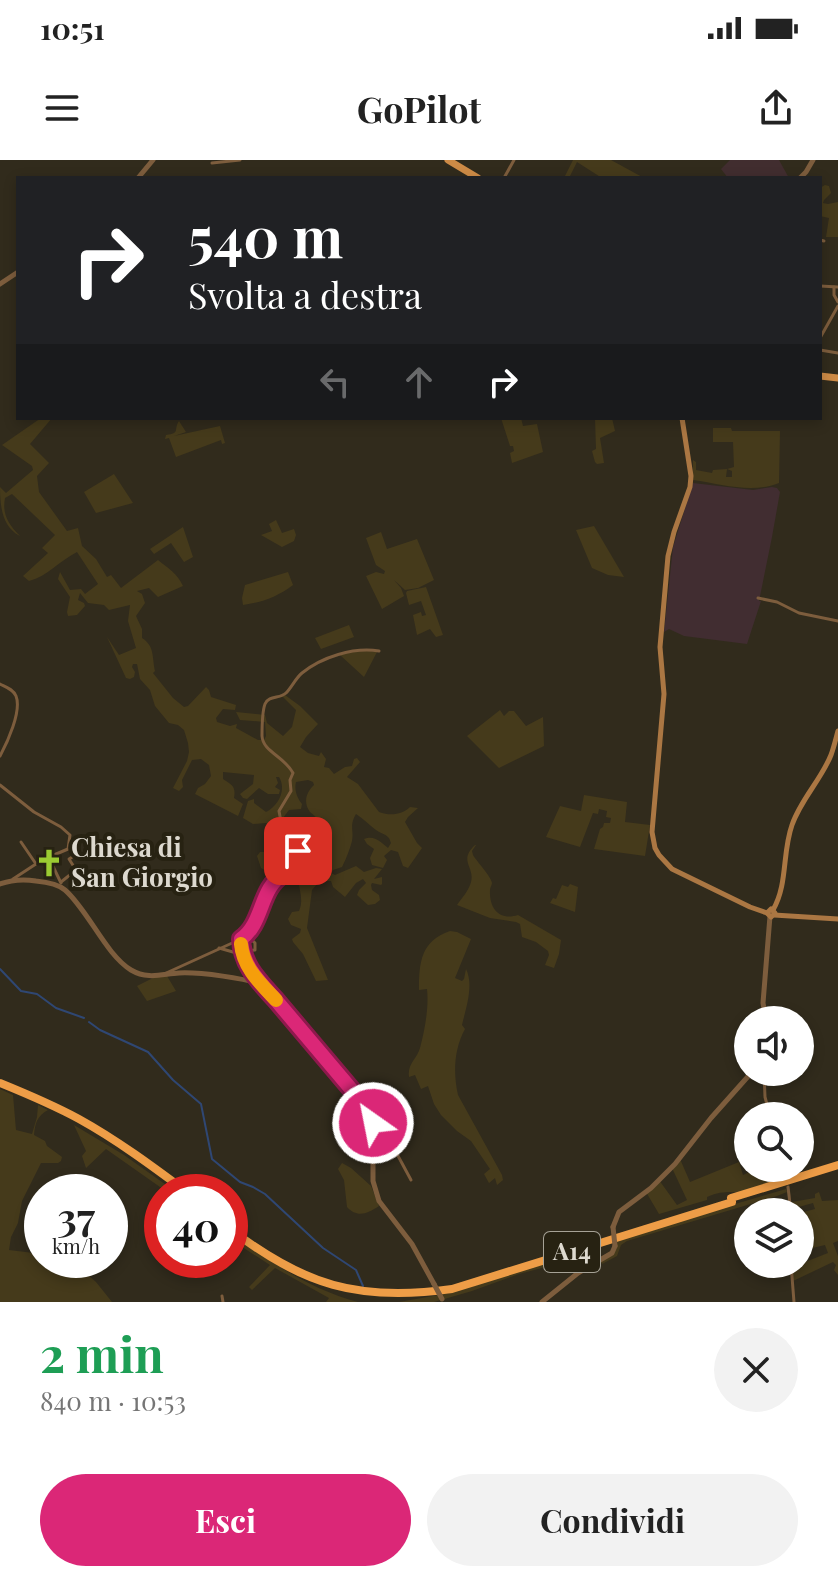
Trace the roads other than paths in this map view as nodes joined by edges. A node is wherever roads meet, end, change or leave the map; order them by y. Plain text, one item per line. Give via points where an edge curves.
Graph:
1 (153, 160) edge
2 (240, 160) edge
3 (448, 160) edge
4 (212, 163) dead end
5 (140, 176) edge
6 (475, 176) edge
7 (836, 287) edge
8 (838, 304) edge
9 (822, 321) edge
10 (827, 325) junction
11 (822, 334) edge
12 (682, 420) edge
13 (758, 598) dead end
14 (838, 621) edge
15 (379, 651) dead end
16 (0, 684) edge
17 (838, 731) edge
18 (0, 756) edge
19 (0, 785) edge
20 (290, 831) dead end
21 (21, 842) dead end
22 (69, 848) junction
23 (298, 851) dead end
24 (49, 858) junction
25 (36, 864) junction
26 (10, 881) junction
27 (0, 884) edge
28 (62, 885) junction
29 (771, 913) junction
30 (838, 919) edge
31 (247, 935) junction
32 (241, 939) junction
33 (219, 948) junction
34 (242, 951) junction
35 (160, 976) junction
36 (260, 984) junction
37 (764, 1006) edge
38 (0, 1085) edge
39 (740, 1086) edge
40 (383, 1089) dead end
41 (357, 1097) junction
42 (46, 1105) junction
43 (373, 1124) junction
44 (838, 1167) edge
45 (156, 1174) edge
46 (162, 1174) edge
47 (411, 1180) dead end
48 (788, 1187) dead end
49 (789, 1198) edge
50 (248, 1240) edge
51 (792, 1278) edge
52 (222, 1296) dead end
53 (443, 1300) edge
54 (223, 1302) edge
55 (542, 1302) edge
56 (794, 1302) edge

1 - 5 street
2 - 4 street
3 - 6 main road
7 - 8 street
8 - 10 street
9 - 10 street
10 - 11 street
12 - 29 main road via 692,471 668,556 661,627 663,698 651,821 655,848 672,869
13 - 14 street
15 - 20 street via 358,649 325,661 265,704 262,739 293,773 291,791 279,811
16 - 18 street via 14,692 17,702
17 - 29 main road via 831,756 792,825 781,891
19 - 22 street via 70,835
21 - 25 street
22 - 24 street
22 - 28 street via 76,870
23 - 31 street via 269,888
24 - 25 street
24 - 28 street
25 - 26 street
26 - 27 street
26 - 28 street
28 - 35 street via 126,966 142,975
29 - 30 main road
29 - 37 street
31 - 32 street
31 - 34 street via 256,949
32 - 33 street
32 - 34 street
33 - 34 street
33 - 35 street
34 - 36 street
35 - 36 street via 181,973
36 - 41 street
38 - 42 highway
39 - 55 street, bridge via 675,1164 619,1212 612,1253
40 - 41 street
41 - 43 street
42 - 45 highway
42 - 46 highway via 120,1143
43 - 47 street via 390,1141
43 - 53 street, bridge via 373,1181 379,1201 412,1244
44 - 50 highway, A14, bridge via 412,1295 323,1285
48 - 49 street
51 - 56 street
52 - 54 street

